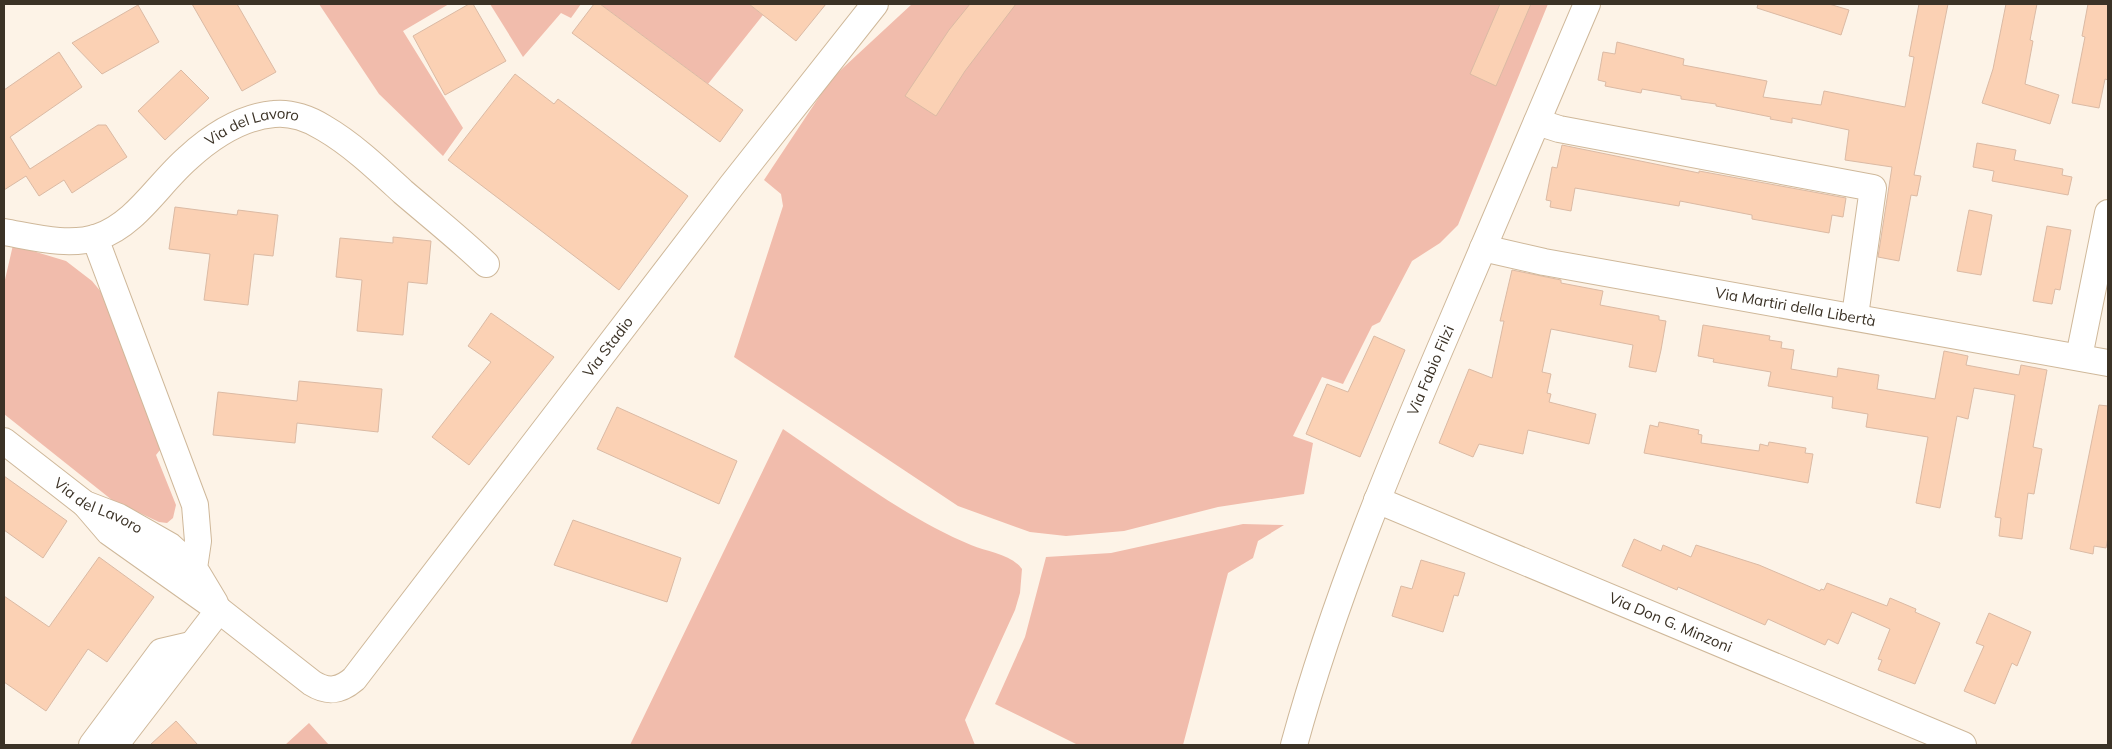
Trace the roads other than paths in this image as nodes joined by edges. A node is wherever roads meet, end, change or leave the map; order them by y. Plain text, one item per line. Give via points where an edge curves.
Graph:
1 (875, 4) edge
2 (1587, 4) edge
3 (1537, 122) junction
4 (2108, 213) edge
5 (4, 232) edge
6 (95, 238) junction
7 (1483, 248) junction
8 (486, 264) dead end
9 (1855, 316) junction
10 (2079, 357) junction
11 (2108, 362) edge
12 (4, 441) edge
13 (1377, 500) junction
14 (85, 504) junction
15 (194, 568) junction
16 (219, 610) junction
17 (191, 645) junction
18 (118, 740) dead end
19 (92, 745) edge
20 (1294, 745) edge
21 (1963, 745) edge

1 - 16 street, Via Stadio via 732,185 354,679 340,688 320,688
2 - 3 street, Via Fabio Filzi
3 - 7 street, Via Fabio Filzi
3 - 9 street via 1559,129 1873,188
4 - 10 street
5 - 6 street, Via del Lavoro via 69,241
6 - 8 street, Via del Lavoro via 127,221 182,164 221,133 258,117 290,114 323,127 348,144
6 - 15 street via 195,505 198,541
7 - 9 street, Via Martiri della Libertà via 1544,262
7 - 13 street, Via Fabio Filzi
9 - 10 street, Via Martiri della Libertà
10 - 11 street, Via Martiri della Libertà
12 - 14 street, Via del Lavoro
13 - 20 street, Via Fabio Filzi via 1315,670
13 - 21 street, Via Don G. Minzoni
14 - 15 street, Via del Lavoro via 119,517 170,546
14 - 16 street via 109,532
15 - 16 street, Via del Lavoro
16 - 17 street
17 - 18 street
17 - 19 street via 161,652

